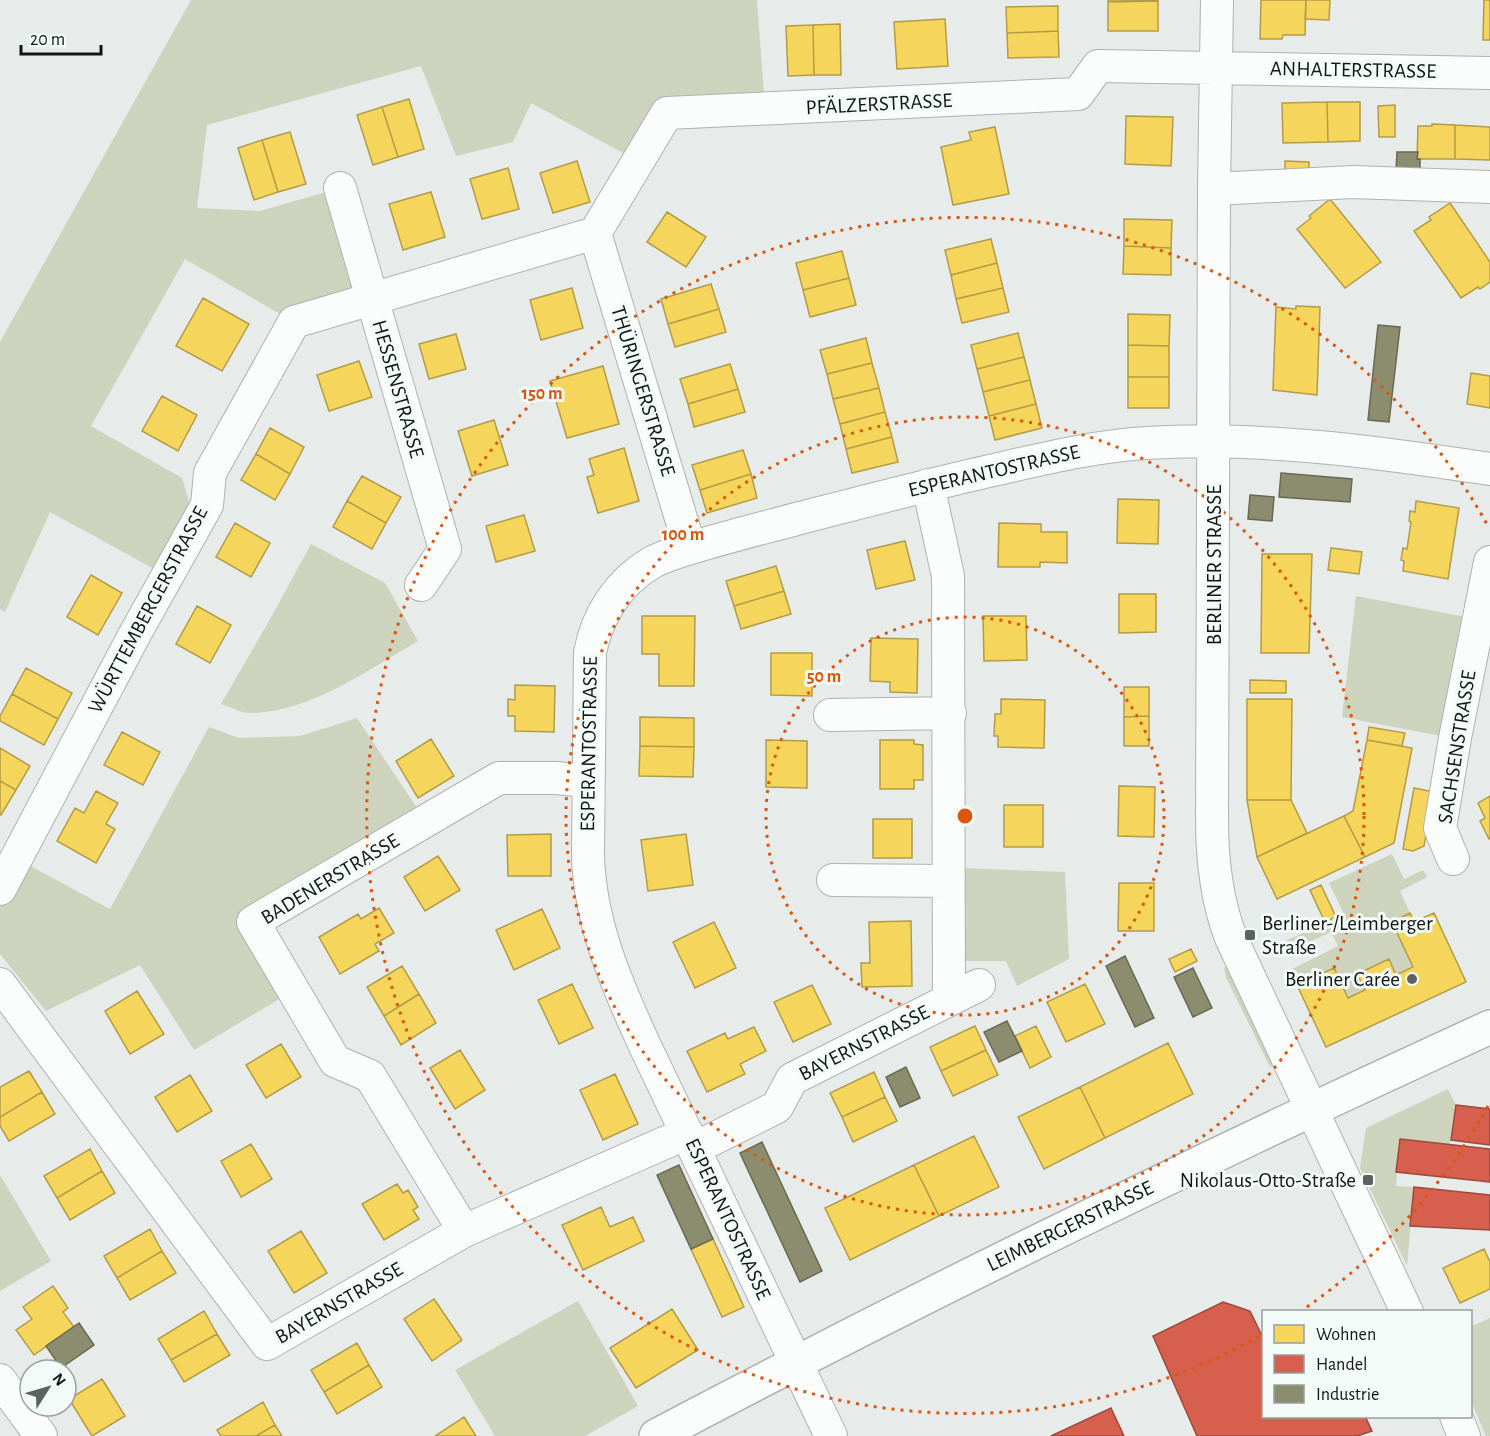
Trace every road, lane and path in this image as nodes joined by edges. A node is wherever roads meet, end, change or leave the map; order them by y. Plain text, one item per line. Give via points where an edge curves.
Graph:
1 (1217, 0) edge
2 (1215, 67) junction
3 (1490, 73) edge
4 (1490, 187) edge
5 (340, 188) dead end
6 (1214, 189) junction
7 (595, 233) junction
8 (372, 299) junction
9 (1214, 442) junction
10 (1490, 469) edge
11 (928, 485) junction
12 (690, 548) junction
13 (1490, 562) edge
14 (421, 585) dead end
15 (950, 712) junction
16 (831, 715) dead end
17 (588, 781) junction
18 (1454, 859) dead end
19 (833, 880) dead end
20 (948, 880) junction
21 (0, 889) edge
22 (0, 984) edge
23 (979, 985) dead end
24 (949, 999) junction
25 (1490, 1027) edge
26 (1312, 1110) junction
27 (691, 1140) junction
28 (464, 1231) junction
29 (1407, 1310) edge
30 (795, 1362) junction
31 (0, 1380) edge
32 (1457, 1418) edge
33 (41, 1436) edge
34 (656, 1436) edge
35 (831, 1436) edge
36 (1464, 1436) edge

1 - 2 street, BERLINER STRASSE
2 - 3 street, ANHALTERSTRASSE
2 - 6 street, BERLINER STRASSE
2 - 7 street, PFÄLZERSTRASSE via 1098,66 1078,94 667,113
4 - 6 street via 1353,182
5 - 8 street, HESSENSTRASSE
6 - 9 street, BERLINER STRASSE
7 - 8 street, WÜRTTEMBERGERSTRASSE
7 - 12 street, THÜRINGERSTRASSE
8 - 14 street, HESSENSTRASSE via 444,549
8 - 21 street, WÜRTTEMBERGERSTRASSE via 294,322 210,473 207,505
9 - 10 street, ESPERANTOSTRASSE via 1399,455
9 - 11 street, ESPERANTOSTRASSE via 1146,443 1069,453
9 - 26 street, BERLINER STRASSE via 1214,868 1231,938
11 - 12 street, ESPERANTOSTRASSE
11 - 15 street, BAYERNSTRASSE via 948,576
12 - 17 street, ESPERANTOSTRASSE via 665,556 642,570 622,586 604,610 590,653
13 - 18 street, SACHSENSTRASSE via 1440,828
15 - 16 street
15 - 20 street, BAYERNSTRASSE
17 - 27 street, ESPERANTOSTRASSE via 589,887 601,938 626,1004
17 - 28 street, BADENERSTRASSE via 499,778 253,922 335,1062 370,1076
19 - 20 street
20 - 24 street, BAYERNSTRASSE
22 - 28 street, BAYERNSTRASSE via 267,1344
23 - 24 street, BAYERNSTRASSE
24 - 27 street, BAYERNSTRASSE via 792,1079 777,1107
25 - 26 street, LEIMBERGERSTRASSE
26 - 29 street
26 - 30 street, LEIMBERGERSTRASSE via 1060,1229
27 - 28 street, BAYERNSTRASSE
27 - 30 street, ESPERANTOSTRASSE
30 - 34 street, LEIMBERGERSTRASSE
30 - 35 street, ESPERANTOSTRASSE
31 - 33 street
32 - 36 street

